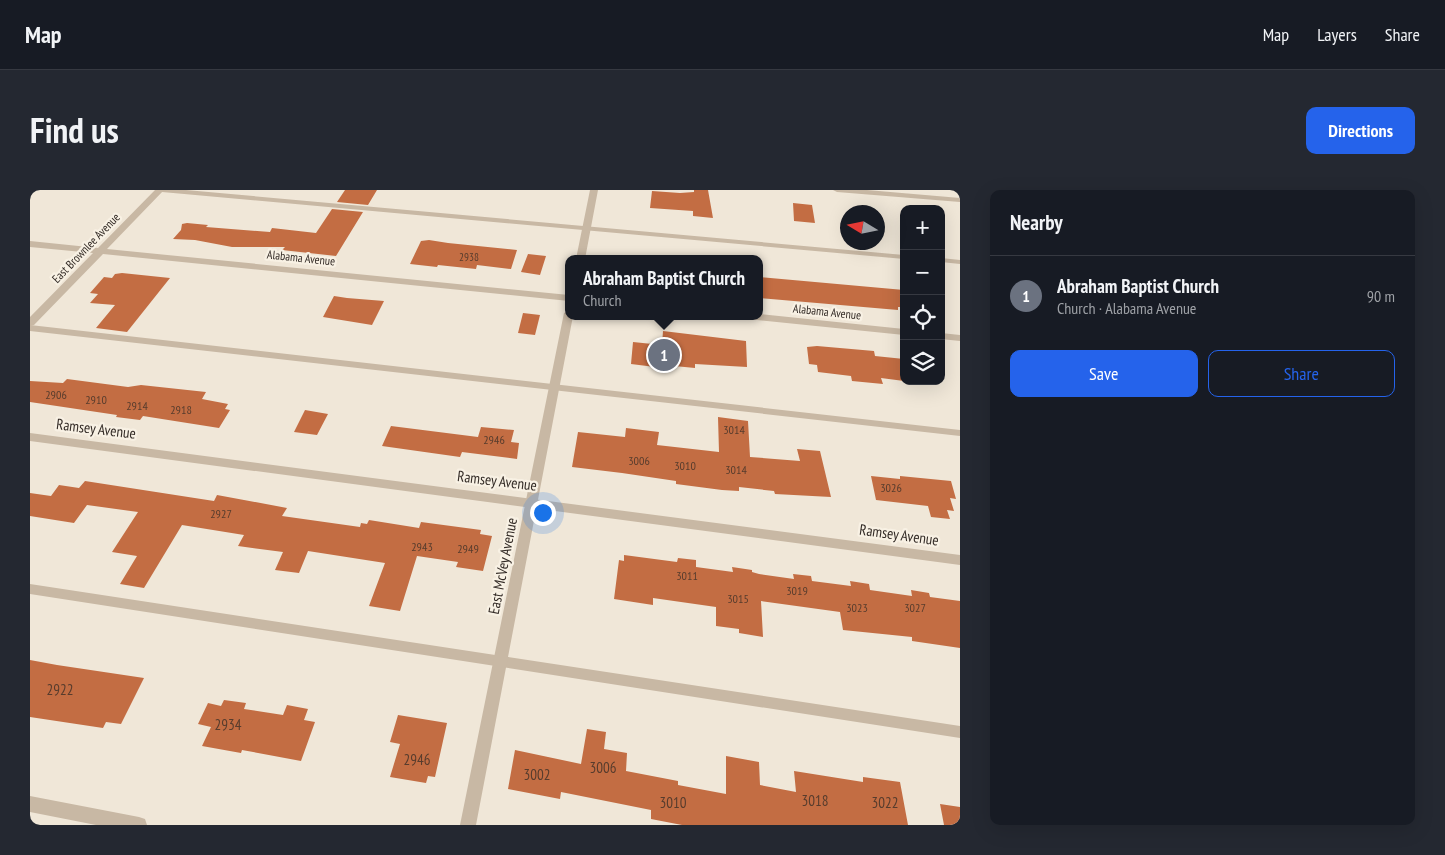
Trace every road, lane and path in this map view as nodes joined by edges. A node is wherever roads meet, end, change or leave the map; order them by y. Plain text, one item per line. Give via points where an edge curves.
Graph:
1 (161, 190) edge
2 (594, 190) edge
3 (837, 190) edge
4 (960, 200) edge
5 (587, 228) junction
6 (30, 244) edge
7 (100, 250) junction
8 (581, 255) edge
9 (900, 257) edge
10 (945, 260) edge
11 (960, 262) edge
12 (565, 298) edge
13 (763, 318) edge
14 (568, 320) edge
15 (30, 323) edge
16 (30, 328) edge
17 (900, 332) edge
18 (945, 336) edge
19 (960, 338) edge
20 (556, 387) junction
21 (960, 433) edge
22 (30, 437) edge
23 (533, 502) junction
24 (960, 560) edge
25 (30, 589) edge
26 (500, 661) junction
27 (960, 732) edge
28 (30, 804) edge
29 (139, 825) edge
30 (468, 825) edge

1 - 5 lane
1 - 7 street, East Brownlee Avenue
2 - 5 street
3 - 4 street
5 - 8 street
5 - 9 lane
6 - 7 street, Alabama Avenue
7 - 12 street, Alabama Avenue
7 - 15 street, East Brownlee Avenue
10 - 11 lane
13 - 17 street, Alabama Avenue
14 - 20 street, East McVey Avenue
16 - 20 lane
18 - 19 street
20 - 21 lane
20 - 23 street, East McVey Avenue
22 - 23 street, Ramsey Avenue
23 - 24 street, Ramsey Avenue
23 - 26 street, East McVey Avenue
25 - 26 lane
26 - 27 lane
26 - 30 street, East McVey Avenue
28 - 29 street

